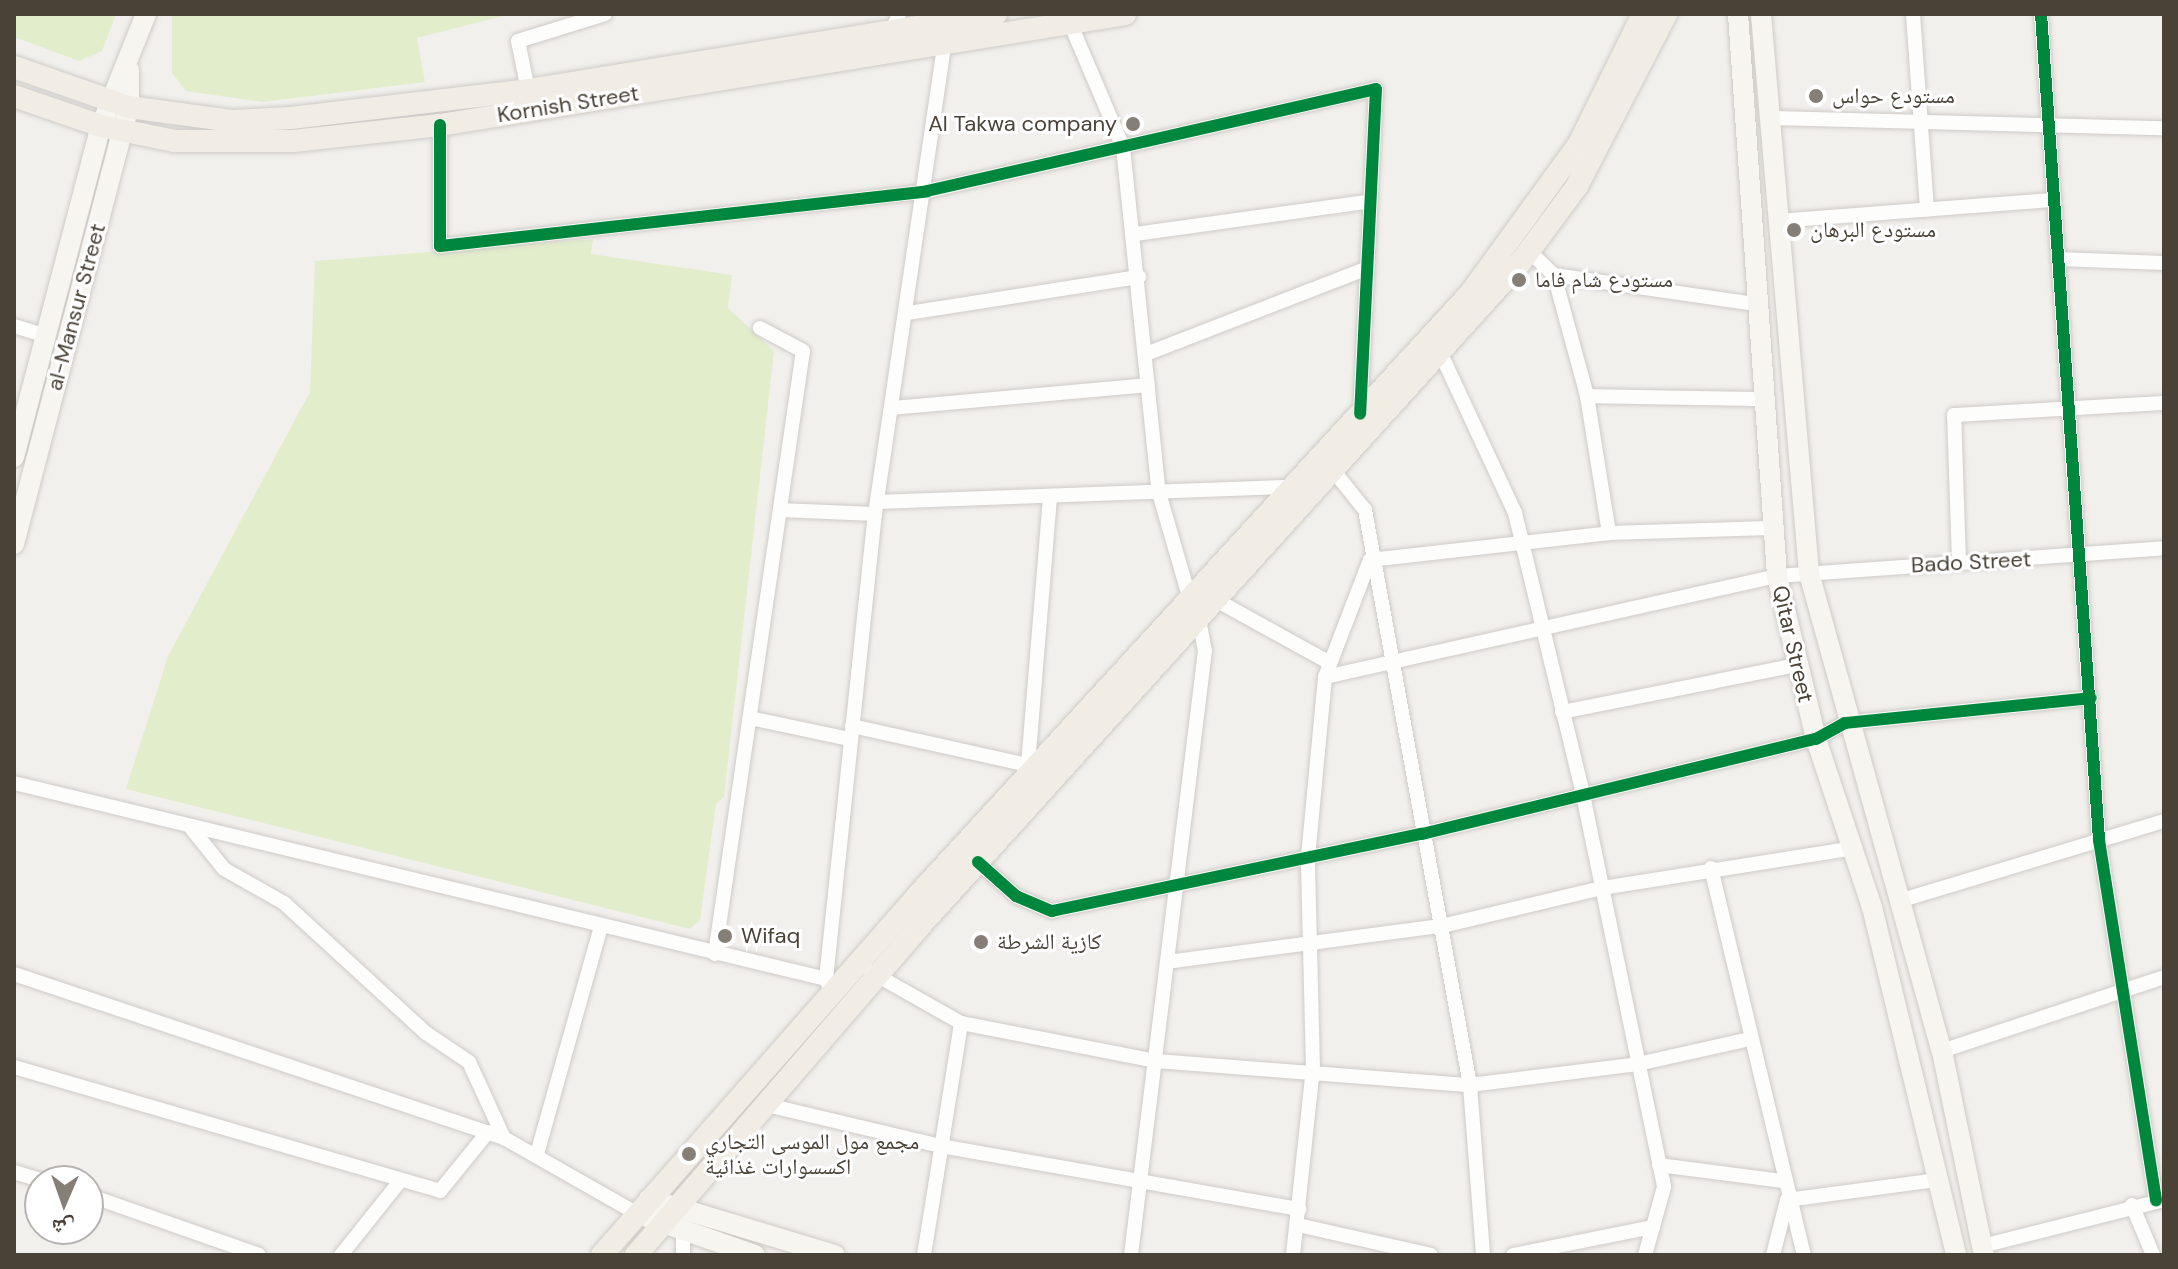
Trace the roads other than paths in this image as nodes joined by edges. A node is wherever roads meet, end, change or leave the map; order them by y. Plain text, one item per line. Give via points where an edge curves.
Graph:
1 (146, 14) edge
2 (605, 14) edge
3 (996, 14) edge
4 (1125, 14) edge
5 (1643, 14) edge
6 (1666, 14) edge
7 (1738, 14) edge
8 (1761, 14) edge
9 (1913, 14) edge
10 (2041, 14) edge
11 (896, 22) edge
12 (1070, 23) junction
13 (944, 32) junction
14 (14, 67) edge
15 (528, 90) junction
16 (14, 96) edge
17 (119, 104) junction
18 (1771, 118) junction
19 (1919, 121) junction
20 (2049, 124) junction
21 (440, 125) junction
22 (2164, 128) edge
23 (111, 129) junction
24 (1123, 147) junction
25 (927, 191) junction
26 (2054, 200) junction
27 (1365, 202) junction
28 (1927, 210) junction
29 (1778, 221) junction
30 (1135, 234) junction
31 (1529, 251) junction
32 (2059, 259) junction
33 (2164, 263) edge
34 (1363, 270) junction
35 (1554, 275) junction
36 (1139, 277) junction
37 (1756, 304) junction
38 (908, 313) junction
39 (14, 326) edge
40 (760, 328) dead end
41 (46, 336) junction
42 (1788, 341) junction
43 (1759, 343) junction
44 (1440, 352) junction
45 (1146, 354) junction
46 (1148, 385) junction
47 (1587, 396) junction
48 (1762, 399) junction
49 (2164, 403) edge
50 (2072, 406) junction
51 (892, 408) junction
52 (1360, 414) junction
53 (14, 457) edge
54 (1333, 470) junction
55 (1293, 487) junction
56 (1159, 493) junction
57 (1050, 497) junction
58 (876, 508) junction
59 (780, 510) junction
60 (1770, 528) junction
61 (1609, 533) junction
62 (1522, 543) junction
63 (14, 544) edge
64 (2164, 548) edge
65 (2081, 557) junction
66 (1370, 560) junction
67 (1959, 562) junction
68 (1809, 573) junction
69 (1777, 576) junction
70 (1216, 600) junction
71 (1194, 610) junction
72 (1540, 625) junction
73 (1388, 660) junction
74 (1797, 665) junction
75 (1328, 670) junction
76 (2091, 698) junction
77 (1562, 712) junction
78 (750, 718) junction
79 (1845, 723) junction
80 (851, 733) junction
81 (1816, 739) junction
82 (1027, 771) junction
83 (14, 783) edge
84 (1583, 795) junction
85 (2164, 821) edge
86 (192, 829) junction
87 (1422, 834) junction
88 (2099, 840) junction
89 (1854, 848) junction
90 (1308, 857) junction
91 (978, 862) junction
92 (1711, 868) junction
93 (1602, 888) junction
94 (1176, 889) junction
95 (1899, 901) junction
96 (1442, 926) junction
97 (601, 927) junction
98 (1312, 947) junction
99 (715, 954) junction
100 (860, 961) junction
101 (1167, 962) junction
102 (14, 974) edge
103 (876, 977) junction
104 (2164, 977) edge
105 (828, 986) junction
106 (2127, 989) junction
107 (847, 1011) junction
108 (961, 1023) junction
109 (1750, 1039) junction
110 (1942, 1051) junction
111 (1156, 1061) junction
112 (1638, 1064) junction
113 (14, 1067) edge
114 (1313, 1069) junction
115 (1470, 1085) junction
116 (767, 1105) junction
117 (488, 1132) junction
118 (504, 1138) junction
119 (941, 1146) junction
120 (537, 1154) junction
121 (1659, 1165) junction
122 (1936, 1180) junction
123 (400, 1181) junction
124 (1783, 1181) junction
125 (1143, 1184) junction
126 (1787, 1200) junction
127 (2160, 1200) edge
128 (104, 1201) edge
129 (2132, 1205) junction
130 (643, 1206) junction
131 (1300, 1209) junction
132 (674, 1223) junction
133 (1298, 1225) junction
134 (1653, 1227) junction
135 (1983, 1250) edge
136 (812, 1252) edge
137 (259, 1255) edge
138 (341, 1255) edge
139 (602, 1255) edge
140 (636, 1255) edge
141 (683, 1255) edge
142 (755, 1255) edge
143 (835, 1255) edge
144 (924, 1255) edge
145 (1131, 1255) edge
146 (1293, 1255) edge
147 (1431, 1255) edge
148 (1483, 1255) edge
149 (1513, 1255) edge
150 (1645, 1255) edge
151 (1773, 1255) edge
152 (1804, 1255) edge
153 (1956, 1255) edge
154 (2153, 1255) edge

1 - 17 main road, al-Mansur Street
2 - 15 street via 518,41
3 - 13 main road, Kornish Street
4 - 12 main road, Kornish Street
5 - 52 main road via 1579,144 1517,237
6 - 31 main road via 1577,186
7 - 37 main road, Qitar Street
8 - 18 main road, Qitar Street
9 - 19 street
10 - 20 street
11 - 13 main road, Kornish Street
11 - 15 main road, Kornish Street
12 - 13 main road, Kornish Street
12 - 24 street
13 - 21 main road, Kornish Street
13 - 25 street
14 - 17 main road, Kornish Street
15 - 17 main road, Kornish Street via 248,120
16 - 23 main road, Kornish Street
17 - 23 main road, al-Mansur Street
18 - 19 street
18 - 29 main road, Qitar Street
19 - 20 street
19 - 28 street
20 - 22 street
20 - 26 street
21 - 23 main road, Kornish Street via 230,145
21 - 25 street via 440,246
23 - 41 main road, al-Mansur Street
23 - 63 main road, al-Mansur Street
24 - 25 street
24 - 27 street via 1376,89
24 - 30 street
25 - 38 street
26 - 28 street
26 - 32 street
27 - 30 street
27 - 34 street
28 - 29 street
29 - 42 main road, Qitar Street
30 - 36 street
31 - 35 street
31 - 44 main road
32 - 33 street
32 - 50 street
34 - 45 street
34 - 52 street
35 - 37 street
35 - 47 street
36 - 38 street
36 - 45 street
37 - 43 main road, Qitar Street
38 - 51 street
39 - 41 street
40 - 59 street via 803,351
41 - 53 main road, al-Mansur Street
42 - 43 main road
42 - 68 main road, Qitar Street
43 - 48 main road, Qitar Street
44 - 54 main road
44 - 62 street via 1515,513
45 - 46 street
46 - 51 street
46 - 56 street
47 - 48 street
47 - 61 street
48 - 60 main road, Qitar Street
49 - 50 street
50 - 65 street
50 - 67 street via 1954,415
51 - 58 street
52 - 55 main road
54 - 66 street via 1365,510
54 - 70 main road
55 - 56 street
55 - 71 main road
56 - 57 street
56 - 71 street
57 - 58 street
57 - 82 street
58 - 59 street
58 - 80 street
59 - 78 street
60 - 61 street
60 - 69 main road, Qitar Street
61 - 62 street
62 - 66 street
62 - 72 street
64 - 65 street, Bado Street
65 - 67 street, Bado Street
65 - 76 street
66 - 73 street
66 - 75 street
67 - 68 street, Bado Street
68 - 69 street, Bado Street
68 - 79 main road, Qitar Street
69 - 72 street, Bado Street
69 - 74 main road, Qitar Street
70 - 71 main road
70 - 75 street
71 - 82 main road
71 - 91 main road
71 - 94 street via 1205,651
72 - 73 street, Bado Street
72 - 77 street
73 - 75 street, Bado Street
73 - 87 street
74 - 77 street
74 - 81 main road, Qitar Street
75 - 90 street
76 - 79 street
76 - 88 street
77 - 84 street
78 - 80 street
78 - 99 street
79 - 81 street
79 - 95 main road, Qitar Street
80 - 82 street
80 - 105 street
81 - 84 street
81 - 89 main road, Qitar Street
82 - 100 main road
83 - 86 street
84 - 87 street
84 - 93 street
85 - 88 street
86 - 97 street
86 - 118 street via 224,869 284,903 469,1062
87 - 90 street
87 - 96 street
88 - 95 street
88 - 106 street
89 - 92 street
89 - 122 main road, Qitar Street
90 - 94 street
90 - 98 street
91 - 94 street via 1016,896 1052,911
91 - 103 main road
92 - 93 street
92 - 109 street
93 - 96 street
93 - 112 street
94 - 101 street
95 - 110 main road, Qitar Street
96 - 98 street
96 - 115 street
97 - 99 street
97 - 120 street
98 - 101 street
98 - 114 street
99 - 105 street
100 - 103 street
100 - 105 main road
101 - 111 street
102 - 117 street
103 - 107 main road
103 - 108 street
104 - 106 street
105 - 107 street
105 - 130 main road
106 - 110 street
106 - 127 street
107 - 116 main road
108 - 111 street
108 - 119 street
109 - 112 street
109 - 124 street
110 - 135 main road, Qitar Street
111 - 114 street
111 - 125 street
112 - 115 street
112 - 121 street
113 - 123 street
114 - 115 street
114 - 131 street
115 - 148 street
116 - 119 street
116 - 132 main road
117 - 118 street
117 - 123 street via 440,1191
118 - 120 street
119 - 125 street
119 - 144 street
120 - 130 street
121 - 124 street
121 - 134 street via 1664,1187
122 - 126 street
122 - 153 main road, Qitar Street
123 - 138 street
124 - 126 street
125 - 131 street
125 - 145 street
126 - 151 street
126 - 152 street
127 - 129 street
128 - 137 street
129 - 135 street
129 - 154 street
130 - 132 main road
130 - 139 main road
131 - 133 street
132 - 136 main road
132 - 140 main road
132 - 141 street
132 - 142 main road
133 - 146 street
133 - 147 street
134 - 149 street
134 - 150 street
136 - 143 main road

